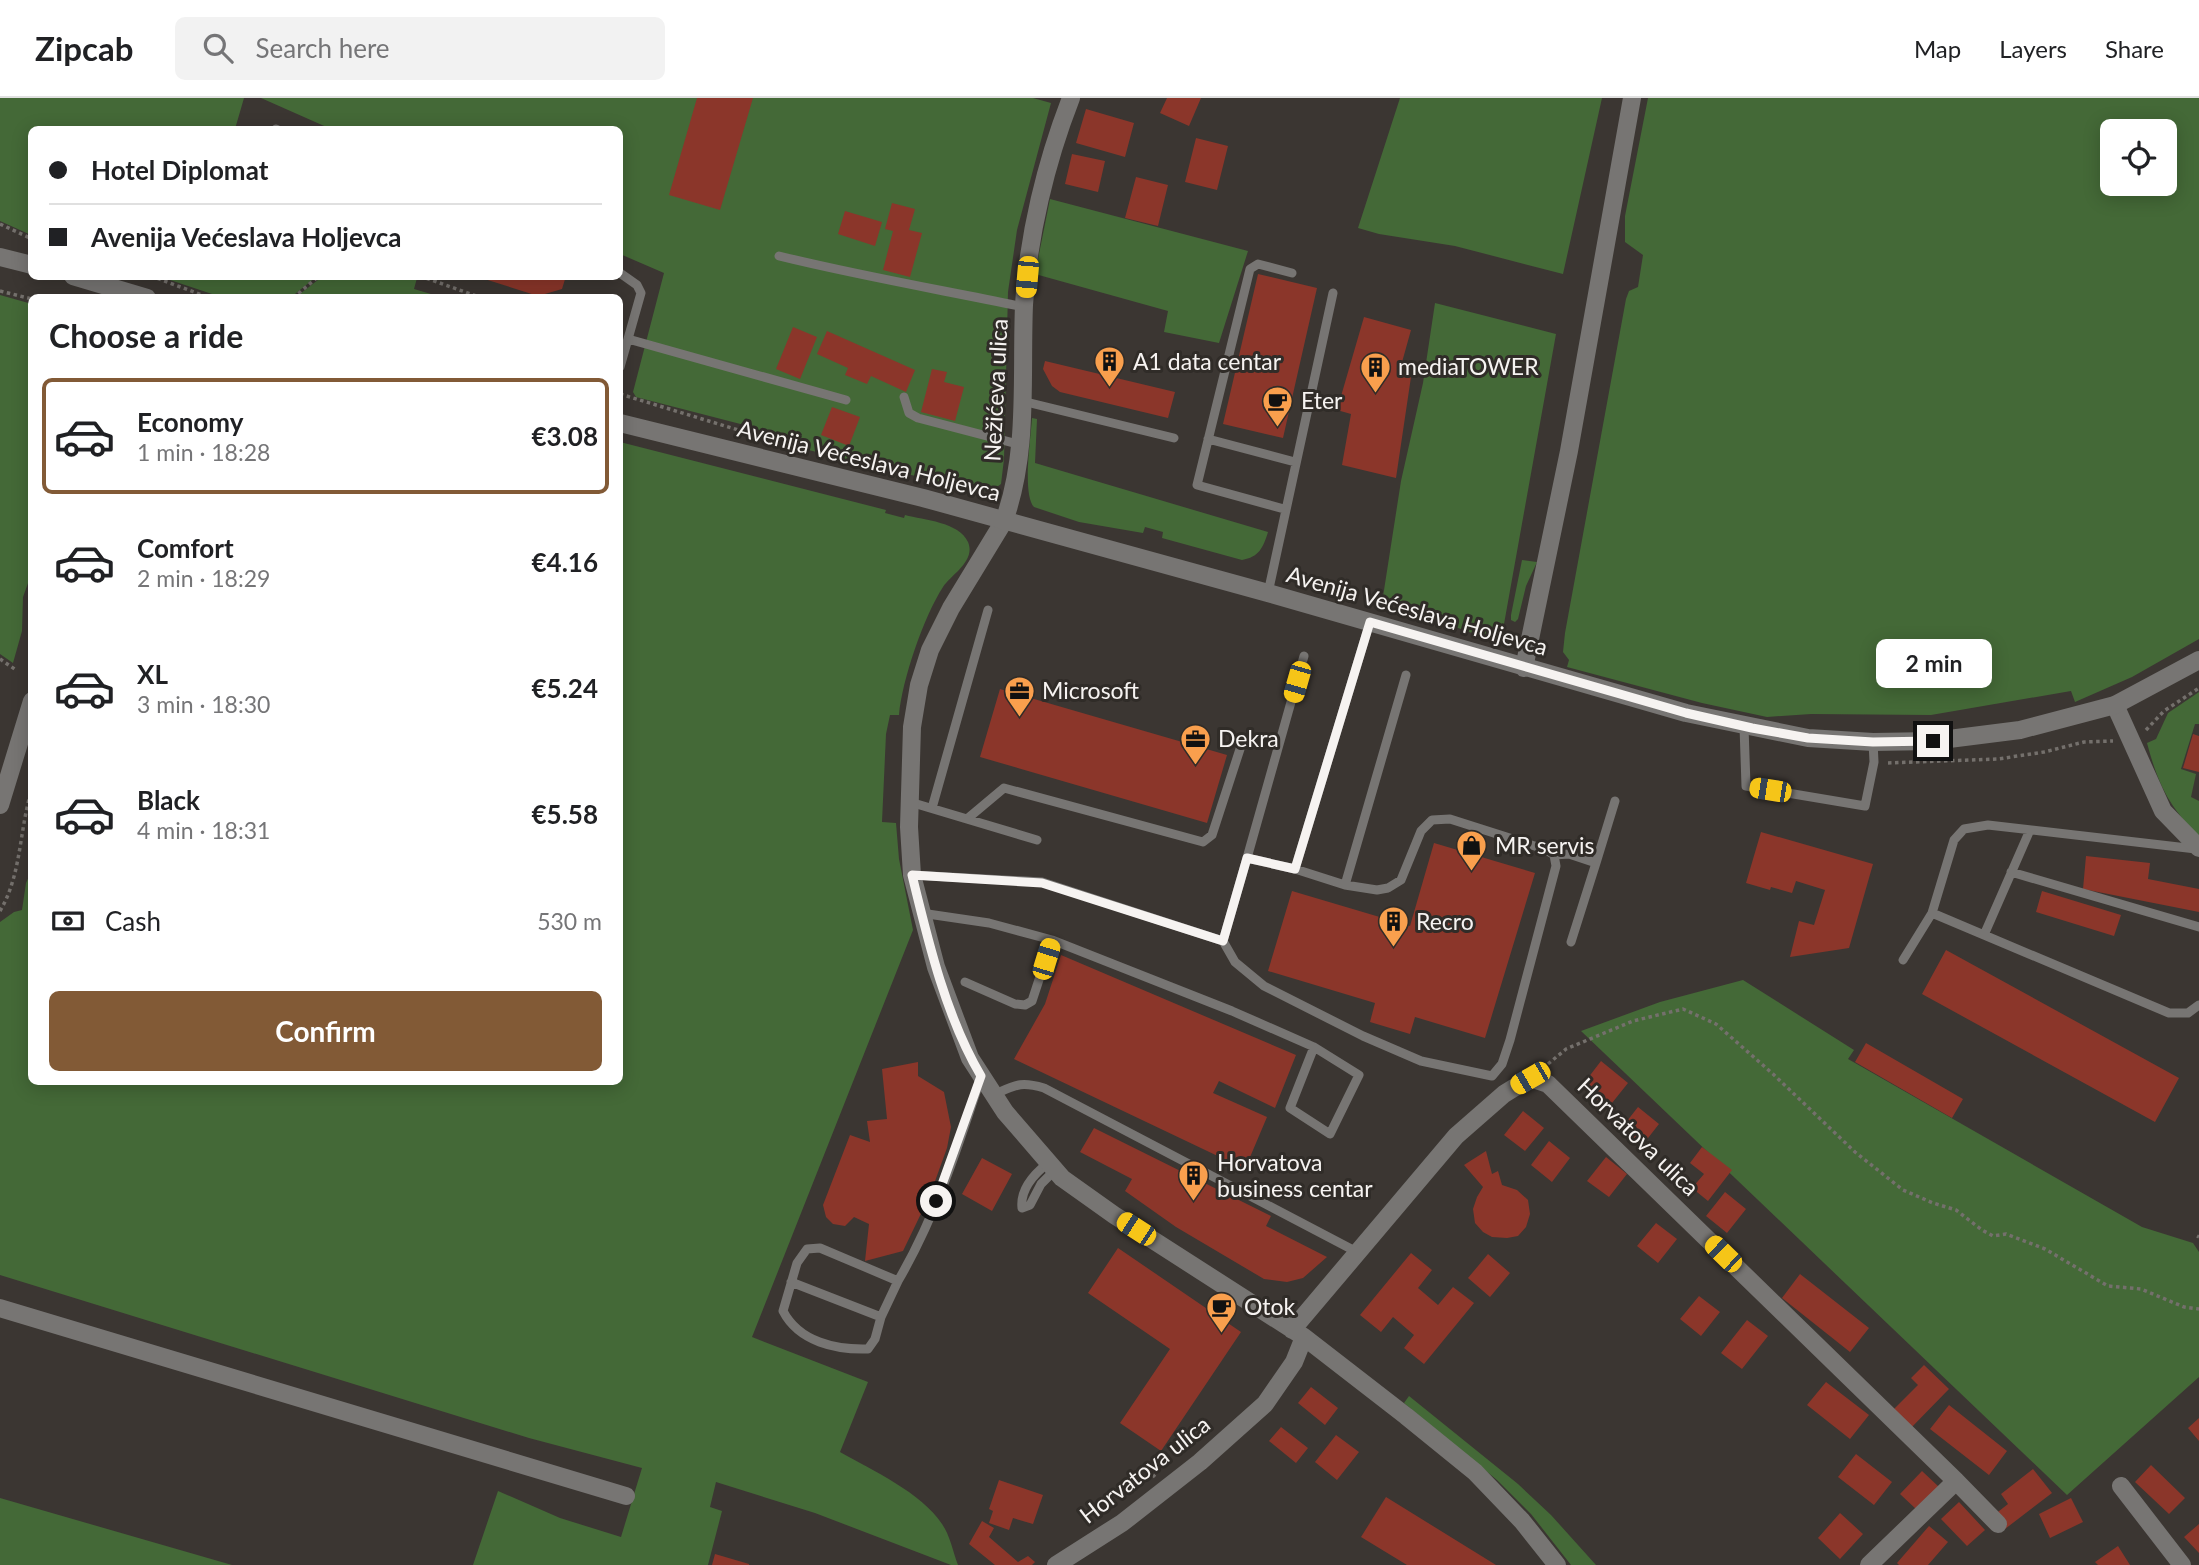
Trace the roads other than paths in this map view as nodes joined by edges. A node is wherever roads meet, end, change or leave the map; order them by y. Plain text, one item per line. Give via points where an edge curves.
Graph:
1 (1071, 98) edge
2 (1632, 98) edge
3 (779, 256) dead end
4 (0, 257) edge
5 (28, 264) edge
6 (1292, 273) dead end
7 (623, 275) edge
8 (87, 280) edge
9 (1333, 293) dead end
10 (134, 294) edge
11 (1024, 307) junction
12 (628, 339) junction
13 (623, 356) edge
14 (904, 397) dead end
15 (846, 400) dead end
16 (1022, 401) junction
17 (623, 424) edge
18 (1174, 438) dead end
19 (1208, 439) junction
20 (1021, 445) junction
21 (1295, 462) junction
22 (1284, 509) junction
23 (1004, 521) junction
24 (1268, 593) junction
25 (988, 610) dead end
26 (1370, 622) junction
27 (1304, 656) dead end
28 (2199, 660) edge
29 (1524, 668) junction
30 (1406, 675) dead end
31 (2115, 705) junction
32 (28, 714) edge
33 (1744, 726) junction
34 (1873, 742) junction
35 (1241, 746) dead end
36 (1615, 801) dead end
37 (909, 802) junction
38 (0, 805) edge
39 (932, 808) junction
40 (967, 819) junction
41 (2030, 830) junction
42 (1037, 839) dead end
43 (2199, 848) edge
44 (1554, 855) junction
45 (1247, 858) junction
46 (1595, 863) junction
47 (1295, 869) junction
48 (2011, 872) junction
49 (912, 875) junction
50 (1345, 885) junction
51 (921, 913) junction
52 (1932, 913) junction
53 (2199, 927) edge
54 (1984, 935) junction
55 (1052, 940) junction
56 (1223, 941) junction
57 (1572, 942) dead end
58 (1903, 960) dead end
59 (965, 982) dead end
60 (2199, 1005) edge
61 (1314, 1047) junction
62 (981, 1076) junction
63 (993, 1095) junction
64 (1357, 1252) junction
65 (898, 1281) junction
66 (791, 1282) junction
67 (0, 1308) edge
68 (881, 1317) junction
69 (1298, 1334) junction
70 (1956, 1481) junction
71 (2121, 1486) dead end
72 (626, 1496) dead end
73 (1997, 1524) dead end
74 (1056, 1565) edge
75 (1557, 1565) edge
76 (1869, 1565) edge
77 (2182, 1565) edge

1 - 11 street, Nežićeva ulica via 1036,218
2 - 29 street via 1569,451
3 - 11 lane
4 - 5 street
6 - 19 lane via 1258,264 1250,269
7 - 12 lane via 640,293
8 - 10 street
9 - 21 lane
11 - 16 street, Nežićeva ulica
12 - 13 lane
12 - 15 lane
14 - 20 lane via 909,413 918,418
16 - 18 lane
16 - 20 street, Nežićeva ulica
17 - 23 street, Avenija Većeslava Holjevca
19 - 21 lane
19 - 22 lane via 1197,485
20 - 23 street, Nežićeva ulica
21 - 22 lane
22 - 24 lane
23 - 24 street, Avenija Većeslava Holjevca
23 - 37 street via 930,650 912,727
24 - 26 street, Avenija Većeslava Holjevca
25 - 39 lane
26 - 29 street, Avenija Većeslava Holjevca
26 - 47 lane
27 - 45 lane
28 - 31 street, Avenija Većeslava Holjevca
29 - 33 street, Avenija Većeslava Holjevca
30 - 50 lane
31 - 34 street, Avenija Većeslava Holjevca via 2020,730 1933,741
31 - 43 street via 2163,811
32 - 38 street
33 - 34 street, Avenija Većeslava Holjevca via 1808,738
33 - 34 lane via 1746,786 1866,806
35 - 40 lane via 1212,835 1203,842 1004,789
36 - 46 lane
37 - 39 lane
37 - 49 street
39 - 40 lane
40 - 42 lane
41 - 43 lane
41 - 48 lane
41 - 52 lane via 1988,825 1964,829 1954,841
44 - 46 lane via 1569,854
44 - 50 lane via 1450,819 1432,820 1421,831 1401,880 1377,890
44 - 56 lane via 1556,866 1510,1040 1502,1064 1492,1076 1421,1061 1363,1036 1264,986 1235,962
45 - 47 lane
45 - 56 lane
46 - 57 lane
47 - 50 lane
48 - 53 lane
48 - 54 lane
49 - 51 street
49 - 56 lane via 1042,883
51 - 55 lane via 989,923
51 - 62 street via 936,967
52 - 54 lane
52 - 58 lane
54 - 60 lane via 2169,1013 2188,1013
55 - 59 lane via 1032,1001 1026,1005
55 - 61 lane
61 - 61 lane via 1359,1075 1329,1134 1290,1108
62 - 63 street
62 - 65 lane via 946,1176
63 - 64 lane via 1017,1084 1044,1088
63 - 69 street via 1062,1178
64 - 69 street, Horvatova ulica
64 - 70 street, Horvatova ulica via 1466,1127 1530,1078 1548,1084
65 - 66 lane via 820,1248 807,1249
65 - 68 lane
66 - 68 lane
66 - 68 lane via 783,1311 802,1334 821,1343 847,1350 868,1349
67 - 72 street
69 - 74 street, Horvatova ulica via 1294,1362 1265,1404 1122,1523
69 - 75 street via 1475,1472
70 - 73 street, Horvatova ulica
70 - 76 street
71 - 77 street

